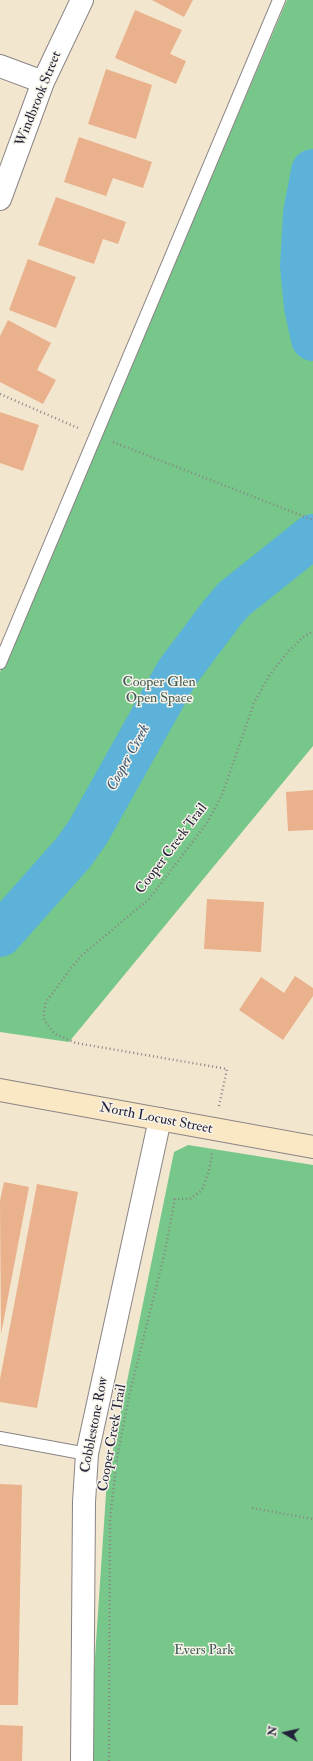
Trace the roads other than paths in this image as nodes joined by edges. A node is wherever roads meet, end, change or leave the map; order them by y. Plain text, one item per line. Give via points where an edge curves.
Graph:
1 (82, 0) edge
2 (279, 0) edge
3 (0, 66) edge
4 (43, 82) junction
5 (0, 199) edge
6 (0, 664) edge
7 (0, 1090) edge
8 (160, 1119) junction
9 (313, 1147) edge
10 (0, 1438) edge
11 (87, 1454) junction
12 (82, 1761) edge

1 - 4 street, Windbrook Street
2 - 6 lane
3 - 4 street
4 - 5 street, Windbrook Street
7 - 8 main road, North Locust Street
8 - 9 main road, North Locust Street
8 - 11 street, Cobblestone Row
10 - 11 lane
11 - 12 street, Cobblestone Row via 84,1502

